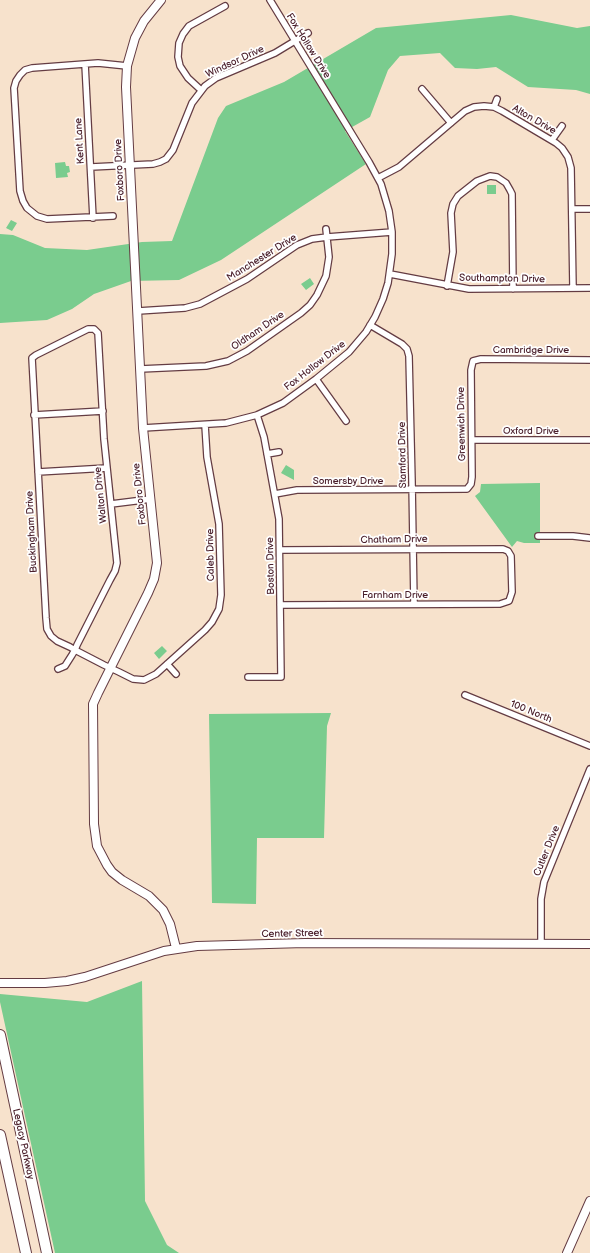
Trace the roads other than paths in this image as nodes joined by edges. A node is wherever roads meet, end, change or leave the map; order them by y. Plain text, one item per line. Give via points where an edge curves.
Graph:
1 (161, 0) edge
2 (270, 0) edge
3 (225, 6) dead end
4 (308, 34) dead end
5 (295, 41) junction
6 (86, 64) junction
7 (127, 66) junction
8 (422, 89) dead end
9 (201, 90) junction
10 (497, 99) dead end
11 (494, 107) junction
12 (451, 123) junction
13 (562, 126) dead end
14 (552, 140) junction
15 (130, 165) junction
16 (91, 167) junction
17 (378, 178) junction
18 (572, 209) junction
19 (590, 209) edge
20 (113, 216) dead end
21 (93, 218) junction
22 (326, 229) dead end
23 (392, 232) junction
24 (328, 237) junction
25 (390, 274) junction
26 (447, 286) junction
27 (573, 288) junction
28 (590, 288) edge
29 (513, 289) junction
30 (138, 311) junction
31 (370, 325) junction
32 (95, 330) joint
33 (590, 360) edge
34 (473, 361) joint
35 (140, 369) junction
36 (316, 379) junction
37 (103, 411) junction
38 (34, 415) junction
39 (257, 416) junction
40 (346, 421) dead end
41 (205, 425) junction
42 (143, 428) junction
43 (472, 440) junction
44 (590, 440) edge
45 (279, 452) dead end
46 (267, 454) junction
47 (107, 468) junction
48 (38, 472) junction
49 (470, 488) joint
50 (412, 490) junction
51 (274, 494) junction
52 (151, 499) junction
53 (111, 504) junction
54 (538, 536) dead end
55 (590, 538) edge
56 (413, 549) junction
57 (280, 550) junction
58 (509, 601) joint
59 (414, 604) junction
60 (280, 605) junction
61 (75, 650) junction
62 (168, 664) junction
63 (110, 668) junction
64 (58, 670) dead end
65 (176, 674) dead end
66 (248, 678) dead end
67 (465, 695) dead end
68 (590, 746) edge
69 (590, 769) edge
70 (541, 944) junction
71 (590, 944) edge
72 (176, 948) junction
73 (0, 983) edge
74 (0, 1035) edge
75 (0, 1135) edge
76 (590, 1202) edge
77 (26, 1253) edge
78 (46, 1253) edge
79 (567, 1253) edge

1 - 7 street, Foxboro Drive via 137,34
2 - 5 street, Fox Hollow Drive
3 - 9 street via 189,26 179,43 180,66
4 - 5 street, Windsor Drive
5 - 9 street, Windsor Drive via 270,56 216,78
5 - 17 street, Fox Hollow Drive
6 - 7 street
6 - 16 street, Kent Lane
6 - 21 street via 29,69 22,72 14,84 14,92 20,191 24,205 33,214 47,219
7 - 15 street, Foxboro Drive
8 - 12 street
9 - 15 street, Windsor Drive via 192,103 170,155 157,163
10 - 11 street
11 - 12 street via 470,109
11 - 14 street, Alton Drive
12 - 17 street via 399,167
13 - 14 street
14 - 18 street, Alton Drive via 562,148 570,161
15 - 16 street, Windsor Drive
15 - 30 street, Foxboro Drive
16 - 21 street, Kent Lane
17 - 23 street, Fox Hollow Drive via 388,204
18 - 19 street
18 - 27 street, Alton Drive
20 - 21 street
22 - 24 street
23 - 24 street, Manchester Drive
23 - 25 street, Fox Hollow Drive
24 - 30 street, Manchester Drive via 302,243 247,279 195,306
24 - 35 street, Oldham Drive via 329,257 326,276 310,305 247,351 228,361 206,366
25 - 26 street, Southampton Drive
25 - 31 street, Fox Hollow Drive via 383,299
26 - 29 street, Southampton Drive
26 - 29 street via 453,252 453,204 458,196 477,181 490,176 503,180 512,194
27 - 28 street, Southampton Drive
27 - 29 street, Southampton Drive
30 - 35 street, Foxboro Drive
31 - 36 street, Fox Hollow Drive via 349,352
31 - 50 street, Stamford Drive via 402,344 408,353
32 - 37 street, Walton Drive via 99,337
32 - 38 street, Buckingham Drive via 88,330 32,358
33 - 34 street, Cambridge Drive
34 - 43 street, Greenwich Drive
35 - 42 street, Foxboro Drive
36 - 39 street, Fox Hollow Drive via 283,403
36 - 40 street
37 - 38 street
37 - 47 street, Walton Drive
38 - 48 street, Buckingham Drive
39 - 41 street, Fox Hollow Drive
39 - 46 street, Boston Drive
41 - 42 street, Fox Hollow Drive
41 - 62 street, Caleb Drive via 207,457 219,524 220,604 209,626
42 - 52 street, Foxboro Drive
43 - 44 street, Oxford Drive
43 - 49 street, Greenwich Drive
45 - 46 street
46 - 51 street, Boston Drive
47 - 48 street
47 - 53 street, Walton Drive
48 - 61 street, Buckingham Drive via 46,625 54,639
49 - 50 street, Somersby Drive
50 - 51 street, Somersby Drive via 297,490
50 - 56 street, Stamford Drive
51 - 57 street, Boston Drive via 279,519
52 - 53 street
52 - 63 street, Foxboro Drive via 155,574
53 - 61 street, Walton Drive via 117,564
54 - 55 street
56 - 57 street, Chatham Drive
56 - 58 street, Chatham Drive via 500,548 508,551 512,559 512,592
56 - 59 street, Stamford Drive
57 - 60 street, Boston Drive
58 - 59 street, Farnham Drive via 500,604
59 - 60 street, Farnham Drive
60 - 66 street, Boston Drive via 281,678
61 - 63 street, Buckingham Drive
61 - 64 street, Walton Drive via 68,663
62 - 63 street, Caleb Drive via 152,677 140,680
62 - 65 street
63 - 72 street, Foxboro Drive via 96,696 92,711 95,840 112,872 149,896 163,910 170,924
67 - 68 street, 100 North
69 - 70 street, Cutler Drive via 544,882 541,899
70 - 71 street, Center Street
70 - 72 street, Center Street via 295,943
72 - 73 street, Center Street via 67,981
74 - 78 highway, Legacy Parkway
75 - 77 highway, Legacy Parkway
76 - 79 street

